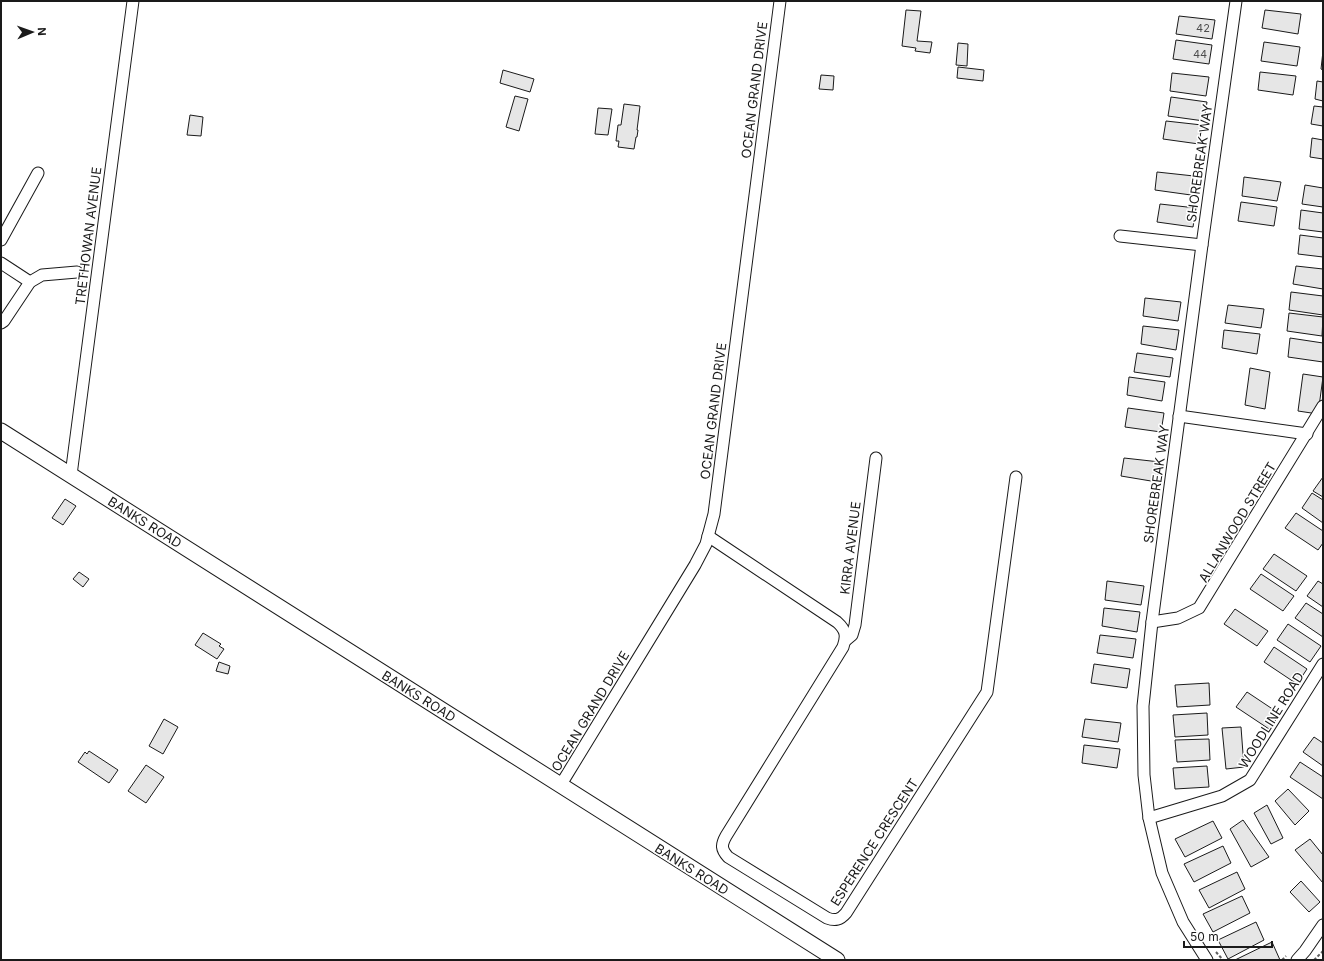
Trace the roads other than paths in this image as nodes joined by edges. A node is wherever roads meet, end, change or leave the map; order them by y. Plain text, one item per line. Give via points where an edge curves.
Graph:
1 (133, 1) edge
2 (780, 1) edge
3 (1236, 1) edge
4 (38, 173) dead end
5 (1120, 236) dead end
6 (1, 240) edge
7 (1202, 245) junction
8 (1, 263) edge
9 (76, 272) dead end
10 (30, 282) junction
11 (1, 323) edge
12 (1323, 406) edge
13 (1179, 416) junction
14 (1, 431) edge
15 (1306, 434) junction
16 (876, 458) dead end
17 (71, 475) junction
18 (1016, 477) dead end
19 (708, 536) junction
20 (1152, 622) junction
21 (846, 640) junction
22 (1323, 664) edge
23 (560, 786) junction
24 (1149, 818) junction
25 (1323, 925) edge
26 (837, 960) edge
27 (1207, 960) edge
28 (1297, 960) edge

1 - 17 street, TRETHOWAN AVENUE
2 - 19 street, OCEAN GRAND DRIVE via 714,514
3 - 7 street, SHOREBREAK WAY
4 - 6 street
5 - 7 street
7 - 13 street, SHOREBREAK WAY
8 - 10 street
9 - 10 street via 42,275
10 - 11 street
12 - 15 street, ALLANWOOD STREET
13 - 15 street
13 - 20 street, SHOREBREAK WAY
14 - 17 street, BANKS ROAD
15 - 20 street, ALLANWOOD STREET via 1199,608 1178,618
16 - 21 street, KIRRA AVENUE via 855,625 852,635
17 - 23 street, BANKS ROAD
18 - 21 street, ESPERENCE CRESCENT via 987,692 846,913 842,918 833,920 728,857 722,847 723,841
19 - 21 street via 837,622 844,629
19 - 23 street, OCEAN GRAND DRIVE via 695,565
20 - 24 street, SHOREBREAK WAY via 1143,706 1144,775
22 - 24 street, WOODLINE ROAD via 1250,780 1222,796
23 - 26 street, BANKS ROAD
24 - 27 street, SHOREBREAK WAY via 1162,873 1182,922
25 - 28 street

